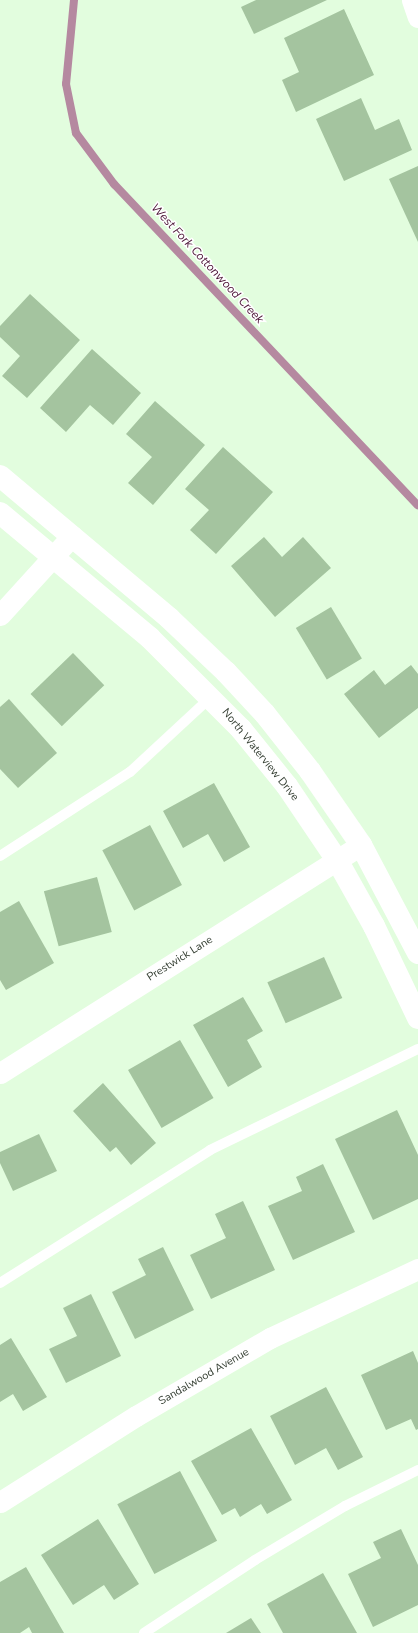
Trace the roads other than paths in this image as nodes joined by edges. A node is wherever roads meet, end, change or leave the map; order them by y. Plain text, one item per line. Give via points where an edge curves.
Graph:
1 (412, 0) edge
2 (418, 17) edge
3 (0, 476) edge
4 (0, 513) edge
5 (72, 536) junction
6 (53, 557) junction
7 (0, 615) edge
8 (211, 697) junction
9 (361, 845) junction
10 (0, 856) edge
11 (337, 860) junction
12 (418, 953) edge
13 (418, 1018) edge
14 (418, 1049) edge
15 (0, 1073) edge
16 (418, 1269) edge
17 (0, 1283) edge
18 (418, 1470) edge
19 (0, 1502) edge
20 (144, 1633) edge

1 - 2 street
3 - 5 street
4 - 6 street, North Waterview Drive
5 - 6 street
5 - 9 street via 168,618 226,672 265,714 310,771
6 - 7 street
6 - 8 street, North Waterview Drive via 150,638
8 - 10 lane via 130,772
8 - 11 street, North Waterview Drive via 241,729 287,786
9 - 11 street, Prestwick Lane
9 - 12 street
11 - 13 street, North Waterview Drive via 374,926
11 - 15 street, Prestwick Lane
14 - 17 lane via 210,1150
16 - 19 street, Sandalwood Avenue via 270,1338 136,1416
18 - 20 lane via 345,1506 255,1560

